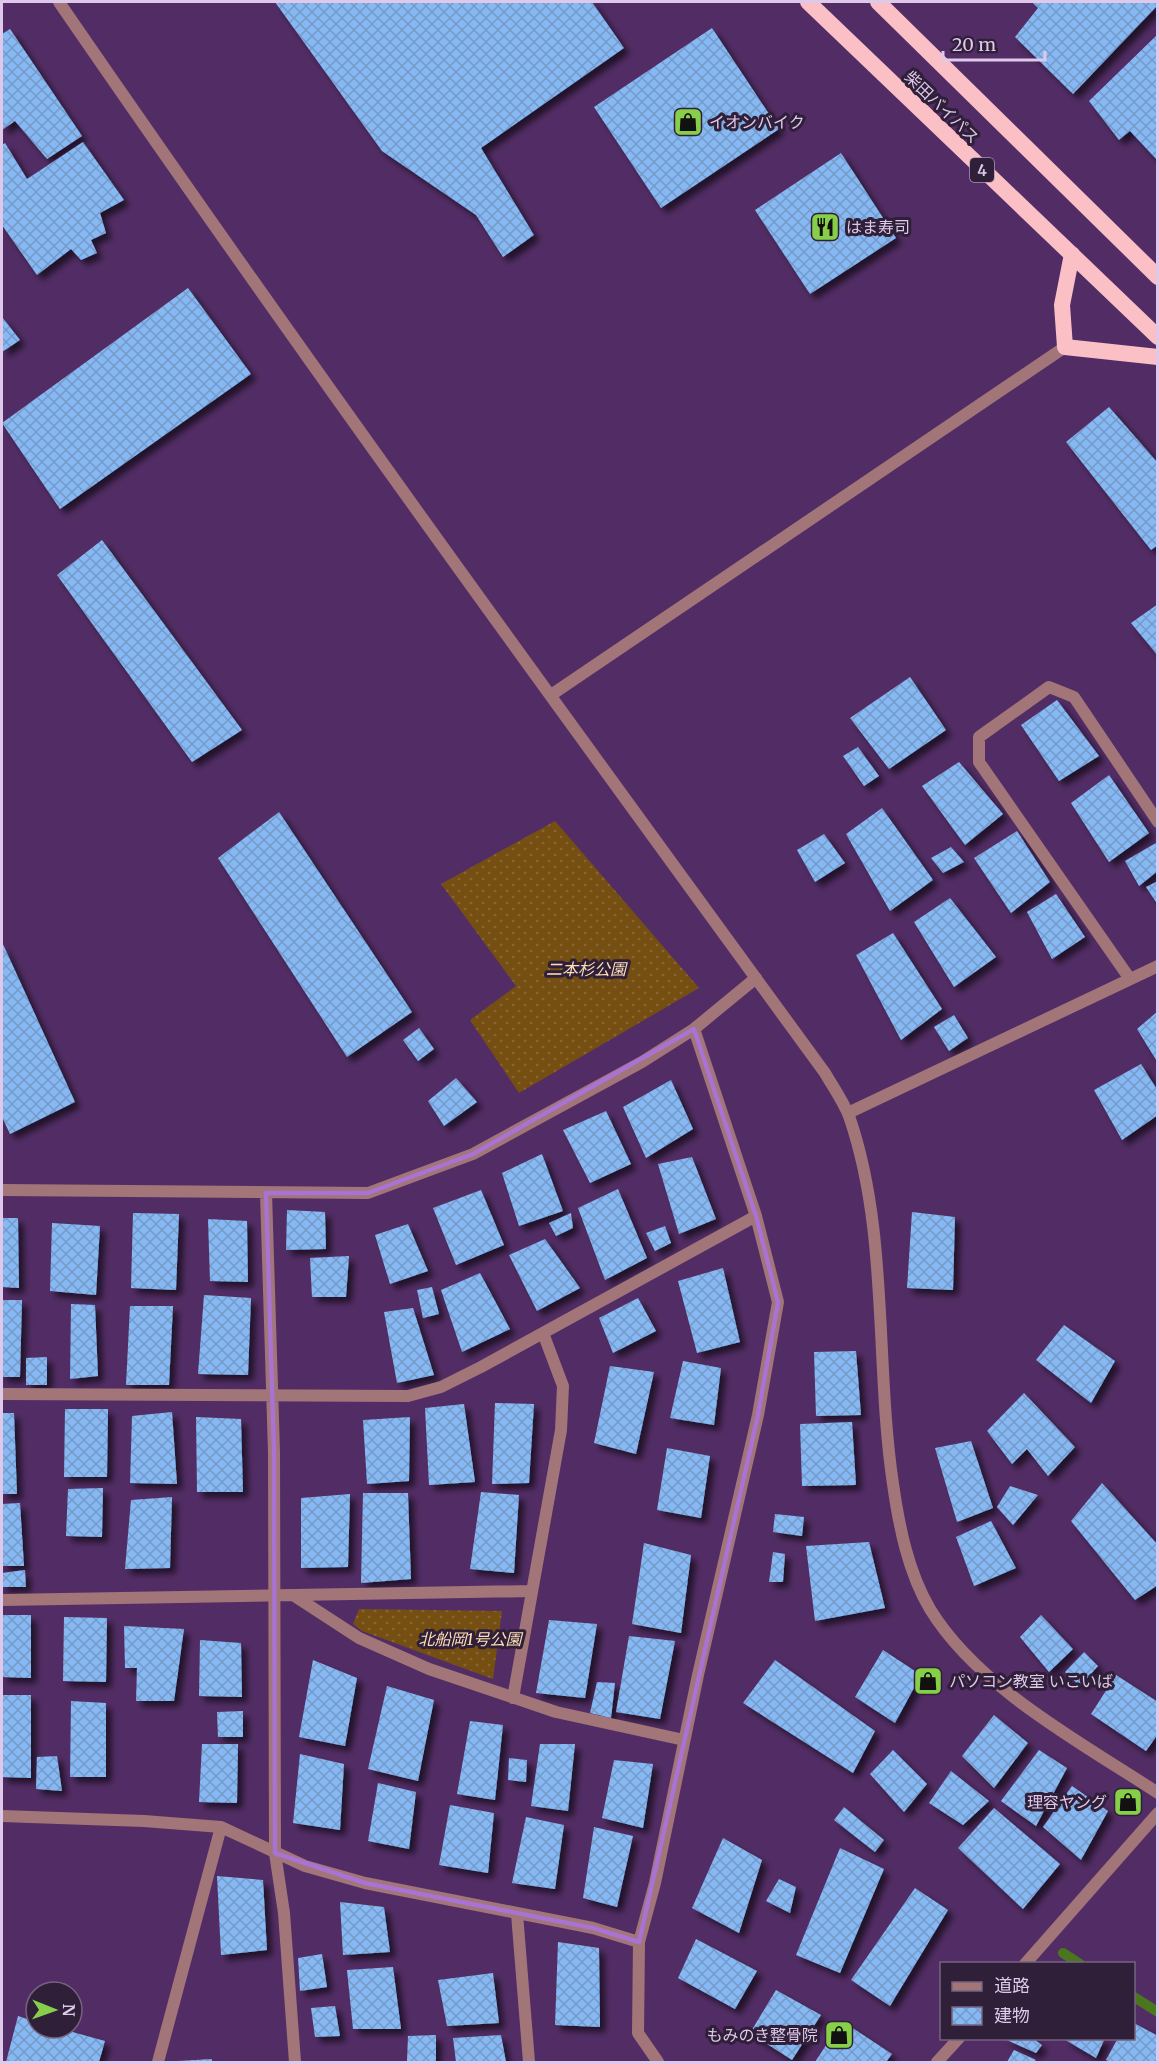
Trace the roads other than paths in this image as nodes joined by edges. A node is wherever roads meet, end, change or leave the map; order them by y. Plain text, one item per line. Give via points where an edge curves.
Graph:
1 (58, 2) edge
2 (808, 2) edge
3 (878, 2) edge
4 (1072, 254) junction
5 (1158, 277) edge
6 (1158, 337) edge
7 (1065, 347) junction
8 (1158, 357) edge
9 (551, 695) junction
10 (1158, 822) edge
11 (1158, 966) edge
12 (756, 978) junction
13 (1130, 979) junction
14 (694, 1029) junction
15 (848, 1113) junction
16 (2, 1190) edge
17 (266, 1193) junction
18 (756, 1216) junction
19 (543, 1333) junction
20 (2, 1394) edge
21 (272, 1396) junction
22 (532, 1591) junction
23 (293, 1595) junction
24 (273, 1597) junction
25 (2, 1600) edge
26 (513, 1698) junction
27 (684, 1740) junction
28 (1158, 1793) edge
29 (1158, 1813) edge
30 (2, 1816) edge
31 (221, 1827) junction
32 (275, 1853) junction
33 (517, 1914) junction
34 (639, 1942) junction
35 (1027, 1962) edge
36 (956, 2040) edge
37 (158, 2062) edge
38 (294, 2062) edge
39 (529, 2062) edge
40 (658, 2062) edge
41 (937, 2062) edge

1 - 9 street via 224,243
2 - 4 highway, 柴田バイパス / 4
3 - 5 highway, 柴田バイパス
4 - 6 highway, 柴田バイパス / 4
4 - 7 highway via 1062,304
7 - 8 highway
7 - 9 street
9 - 12 street
10 - 13 street via 1074,697 1049,687 979,737 979,762
11 - 13 street
12 - 14 street
12 - 15 street via 825,1072
13 - 15 street
14 - 17 street via 642,1062 473,1154 368,1193
14 - 18 street
15 - 28 street via 865,1167 872,1216 885,1435 906,1550 916,1580 930,1609 961,1649 1004,1690
16 - 17 street
17 - 21 street
18 - 19 street
18 - 27 street via 778,1302 758,1415
19 - 21 street via 441,1386 408,1396
19 - 22 street via 563,1386 563,1397 561,1430
20 - 21 street
21 - 24 street
22 - 23 street
22 - 26 street
23 - 24 street
23 - 26 street via 359,1638 429,1669
24 - 25 street
24 - 32 street
26 - 27 street via 556,1712
27 - 34 street
29 - 35 street
30 - 31 street
31 - 32 street
31 - 37 street
32 - 33 street via 364,1883
32 - 38 street via 284,1913
33 - 34 street via 593,1928
33 - 39 street
34 - 40 street via 638,2033
36 - 41 street

